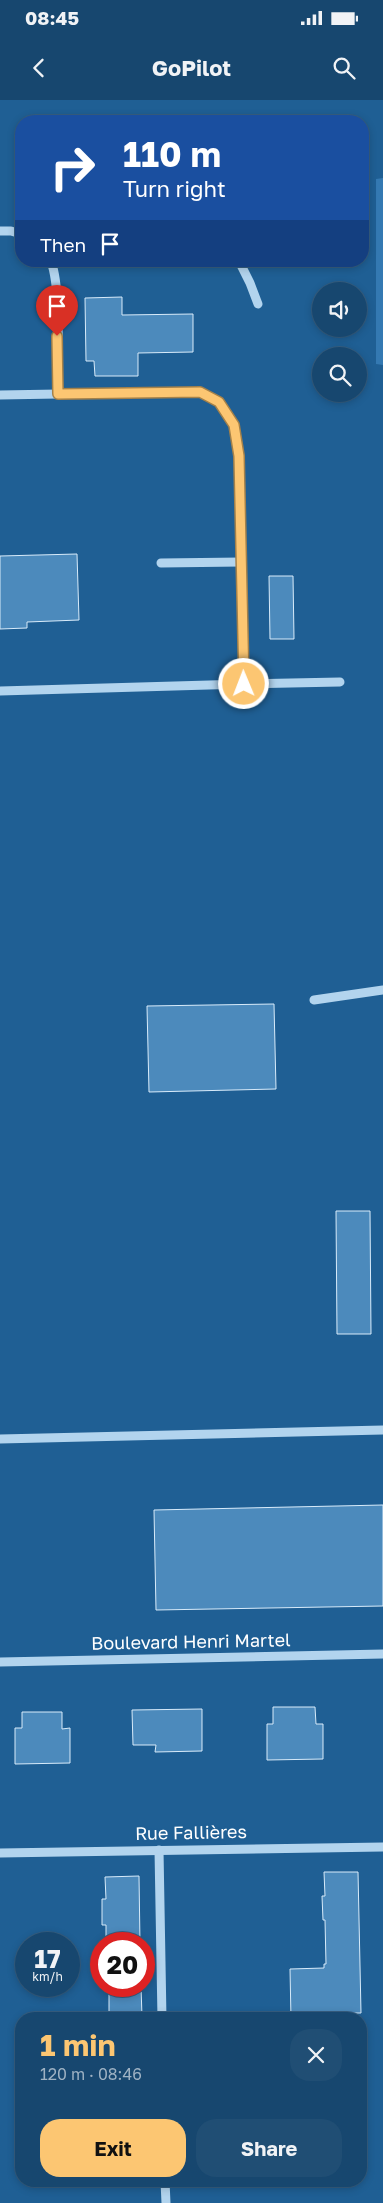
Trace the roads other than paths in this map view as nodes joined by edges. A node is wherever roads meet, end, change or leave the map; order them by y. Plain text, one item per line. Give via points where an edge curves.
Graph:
1 (0, 231) edge
2 (15, 232) edge
3 (53, 267) edge
4 (242, 267) edge
5 (258, 304) dead end
6 (58, 394) junction
7 (0, 395) edge
8 (241, 562) junction
9 (161, 563) dead end
10 (340, 682) dead end
11 (244, 684) junction
12 (0, 690) edge
13 (383, 990) edge
14 (314, 1000) dead end
15 (383, 1430) edge
16 (0, 1439) edge
17 (383, 1654) edge
18 (0, 1662) edge
19 (383, 1847) edge
20 (159, 1850) junction
21 (0, 1853) edge
22 (162, 2012) edge
23 (165, 2187) edge
24 (166, 2203) edge

1 - 2 street
3 - 6 street
4 - 5 street
6 - 7 street
6 - 8 street via 200,392 219,402 234,425 239,456
8 - 9 street
8 - 11 street
10 - 11 street
11 - 12 street
13 - 14 street
15 - 16 street
17 - 18 street, Boulevard Henri Martel
19 - 20 street, Rue Fallières
20 - 21 street, Rue Fallières
20 - 22 street
23 - 24 street

